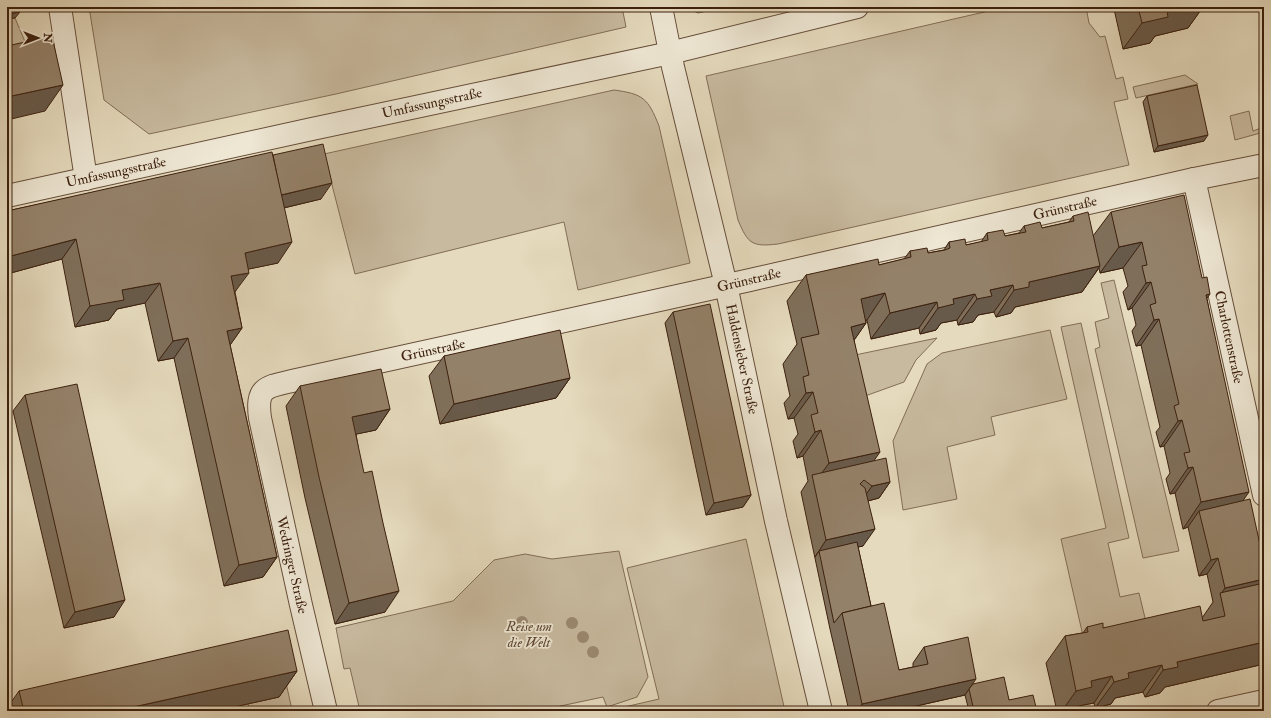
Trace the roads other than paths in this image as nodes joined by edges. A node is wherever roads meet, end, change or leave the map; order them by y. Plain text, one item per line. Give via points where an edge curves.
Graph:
1 (60, 7) edge
2 (661, 7) edge
3 (857, 7) edge
4 (670, 53) junction
5 (1264, 165) edge
6 (86, 179) junction
7 (1194, 179) junction
8 (7, 196) edge
9 (726, 285) junction
10 (260, 418) joint
11 (1264, 495) edge
12 (1264, 701) edge
13 (326, 711) edge
14 (821, 711) edge
15 (1218, 711) edge

1 - 6 street
2 - 4 street, Haldensleber Straße
3 - 4 street, Umfassungsstraße
4 - 6 street, Umfassungsstraße
4 - 9 street, Haldensleber Straße
5 - 7 street, Grünstraße
6 - 8 street, Umfassungsstraße
7 - 9 street, Grünstraße
7 - 11 street, Charlottenstraße
9 - 10 street, Grünstraße via 270,386 263,391 260,398
9 - 14 street, Haldensleber Straße via 776,521
10 - 13 street, Wedringer Straße
12 - 15 street

